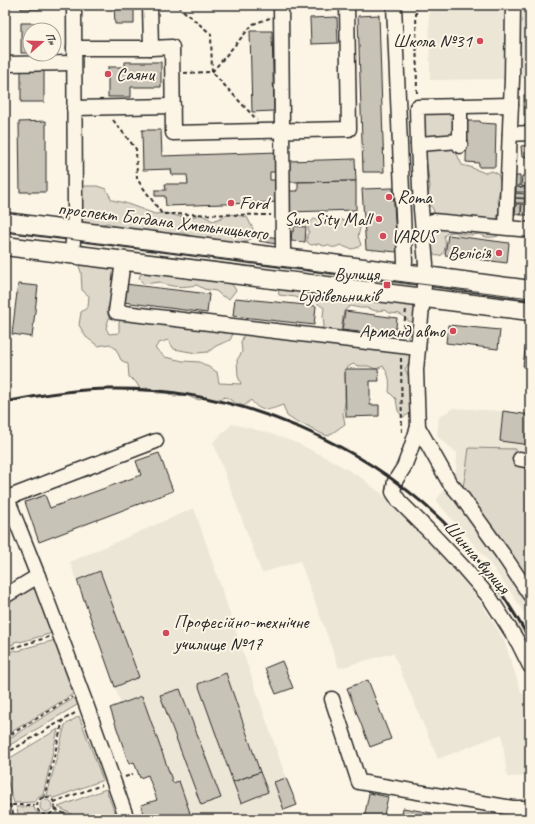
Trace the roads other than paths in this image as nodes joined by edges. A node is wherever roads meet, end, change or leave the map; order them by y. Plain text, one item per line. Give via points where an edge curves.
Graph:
1 (74, 5) edge
2 (150, 5) edge
3 (347, 5) edge
4 (394, 5) edge
5 (513, 5) edge
6 (282, 11) edge
7 (74, 48) junction
8 (151, 48) junction
9 (74, 63) junction
10 (5, 64) edge
11 (511, 105) junction
12 (173, 106) junction
13 (460, 106) junction
14 (74, 108) junction
15 (283, 131) junction
16 (530, 133) edge
17 (510, 134) junction
18 (418, 144) junction
19 (5, 222) edge
20 (506, 227) junction
21 (423, 230) junction
22 (530, 230) edge
23 (74, 231) junction
24 (5, 246) edge
25 (72, 254) junction
26 (282, 258) junction
27 (123, 260) junction
28 (404, 273) junction
29 (426, 276) junction
30 (530, 290) edge
31 (423, 299) junction
32 (530, 311) edge
33 (418, 348) junction
34 (418, 426) junction
35 (156, 441) dead end
36 (38, 576) junction
37 (530, 595) edge
38 (5, 596) edge
39 (530, 666) edge
40 (332, 699) dead end
41 (530, 808) edge
42 (127, 819) edge

1 - 7 street
2 - 8 street
3 - 15 street via 349,129
4 - 28 street
5 - 11 street
6 - 15 street
7 - 8 street
7 - 9 street
8 - 12 street via 172,47
9 - 10 street
9 - 14 street
11 - 13 street
11 - 17 street
12 - 14 street
12 - 15 street via 173,133
13 - 18 street via 460,143
13 - 18 street via 417,107
14 - 23 street
15 - 26 street
16 - 17 street
17 - 20 street
18 - 21 street
19 - 23 main road, проспект Богдана Хмельницького
20 - 21 street via 433,221
20 - 22 street
21 - 29 street
23 - 25 street
23 - 26 main road, проспект Богдана Хмельницького
24 - 25 main road
25 - 27 main road
26 - 28 main road, проспект Богдана Хмельницького
27 - 31 main road
27 - 33 street via 116,312
28 - 29 main road, проспект Богдана Хмельницького
29 - 30 main road, проспект Богдана Хмельницького
29 - 31 street
31 - 32 main road
31 - 33 street
33 - 34 street
34 - 37 street via 449,482
34 - 39 street, Шинна вулиця via 406,462 395,481 393,492 490,598
35 - 36 street via 7,498
36 - 38 street
36 - 42 street
40 - 41 street via 359,782 512,808

